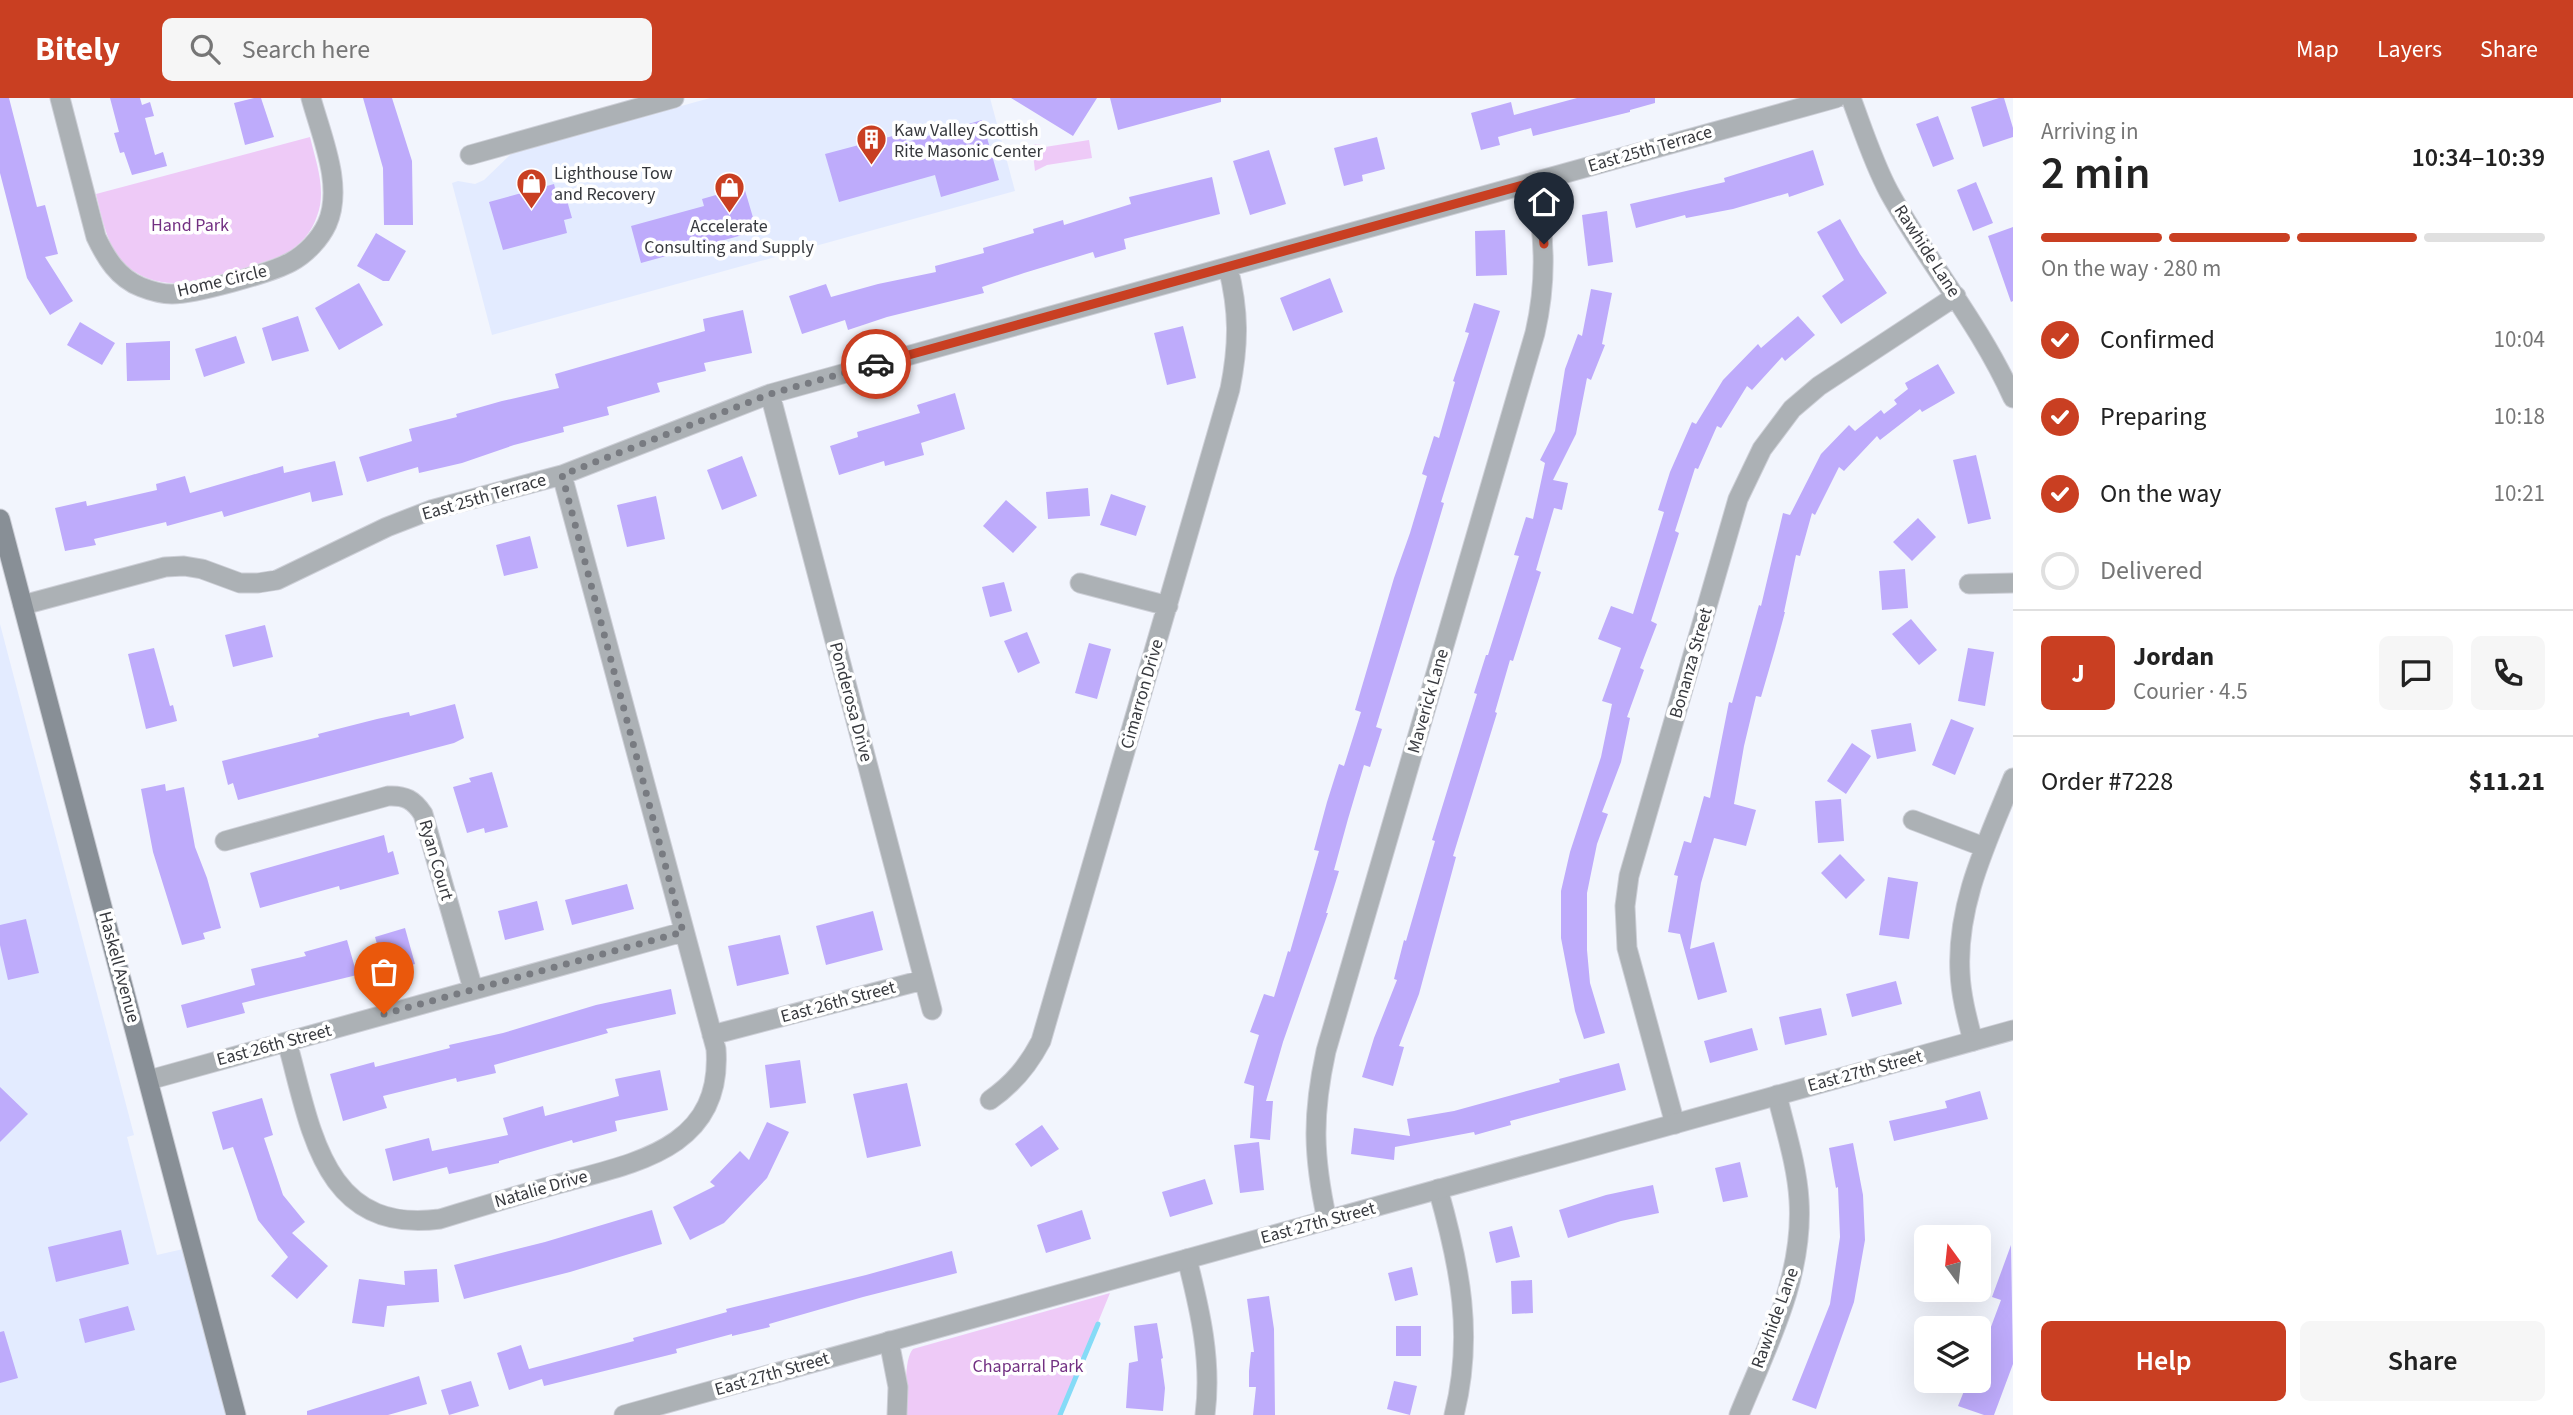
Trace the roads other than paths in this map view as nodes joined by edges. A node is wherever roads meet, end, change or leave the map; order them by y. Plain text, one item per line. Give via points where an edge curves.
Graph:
1 (60, 98) edge
2 (311, 98) edge
3 (674, 98) edge
4 (1836, 98) edge
5 (1851, 98) edge
6 (470, 155) dead end
7 (1534, 182) junction
8 (1227, 267) junction
9 (1955, 296) junction
10 (770, 394) junction
11 (2013, 398) edge
12 (562, 475) junction
13 (0, 519) edge
14 (1080, 583) dead end
15 (2013, 583) edge
16 (1969, 584) dead end
17 (23, 605) junction
18 (1168, 606) junction
19 (2013, 778) edge
20 (1913, 820) dead end
21 (225, 841) dead end
22 (1984, 847) junction
23 (683, 932) junction
24 (923, 980) junction
25 (473, 989) junction
26 (932, 1010) dead end
27 (2013, 1030) edge
28 (712, 1035) junction
29 (1973, 1041) junction
30 (287, 1042) junction
31 (149, 1080) junction
32 (1777, 1095) junction
33 (990, 1100) dead end
34 (1675, 1124) junction
35 (1438, 1189) junction
36 (1327, 1220) junction
37 (1186, 1258) junction
38 (889, 1341) junction
39 (236, 1415) edge
40 (624, 1415) edge
41 (897, 1415) edge
42 (1205, 1415) edge
43 (1454, 1415) edge
44 (1739, 1415) edge

1 - 2 street, Home Circle via 102,251 128,281 173,294 281,267 318,238 328,222 331,176
3 - 6 street
4 - 7 street, East 25th Terrace
5 - 9 street, Rawhide Lane via 1889,192
7 - 8 street, East 25th Terrace
7 - 36 street, Maverick Lane via 1544,244 1535,333 1318,1087 1315,1143
8 - 10 street, East 25th Terrace
8 - 18 street, Cimarron Drive via 1238,322 1237,351
9 - 11 street, Rawhide Lane
9 - 34 street, Bonanza Street via 1819,386 1792,409 1762,449 1738,499 1629,876 1625,906 1633,977
10 - 12 street, East 25th Terrace
10 - 24 street, Ponderosa Drive
12 - 17 street, East 25th Terrace via 431,510 277,580 240,583 202,569 165,567
12 - 23 street, Natalie Drive
13 - 17 main road, Haskell Avenue
14 - 18 street
15 - 16 street
17 - 31 main road, Haskell Avenue
18 - 33 street, Cimarron Drive via 1041,1041 1021,1074
19 - 22 street
20 - 22 street
21 - 25 street, Ryan Court via 388,796 417,803
22 - 29 street via 1961,939 1963,1003
23 - 25 street, East 26th Street
23 - 28 street, Natalie Drive
24 - 26 street, Ponderosa Drive
24 - 28 street, East 26th Street
25 - 30 street, East 26th Street
27 - 29 street, East 27th Street
28 - 30 street, Natalie Drive via 716,1057 711,1094 689,1130 660,1153 421,1222 367,1209 327,1170
29 - 32 street, East 27th Street
30 - 31 street, East 26th Street
31 - 39 main road, Haskell Avenue
32 - 34 street, East 27th Street
32 - 44 street, Rawhide Lane via 1797,1181 1797,1255 1782,1308
34 - 35 street, East 27th Street
35 - 36 street, East 27th Street
35 - 43 street via 1454,1243 1464,1317 1464,1359
36 - 37 street, East 27th Street
37 - 38 street, East 27th Street
37 - 42 street via 1206,1349
38 - 40 street, East 27th Street
38 - 41 street via 898,1387

